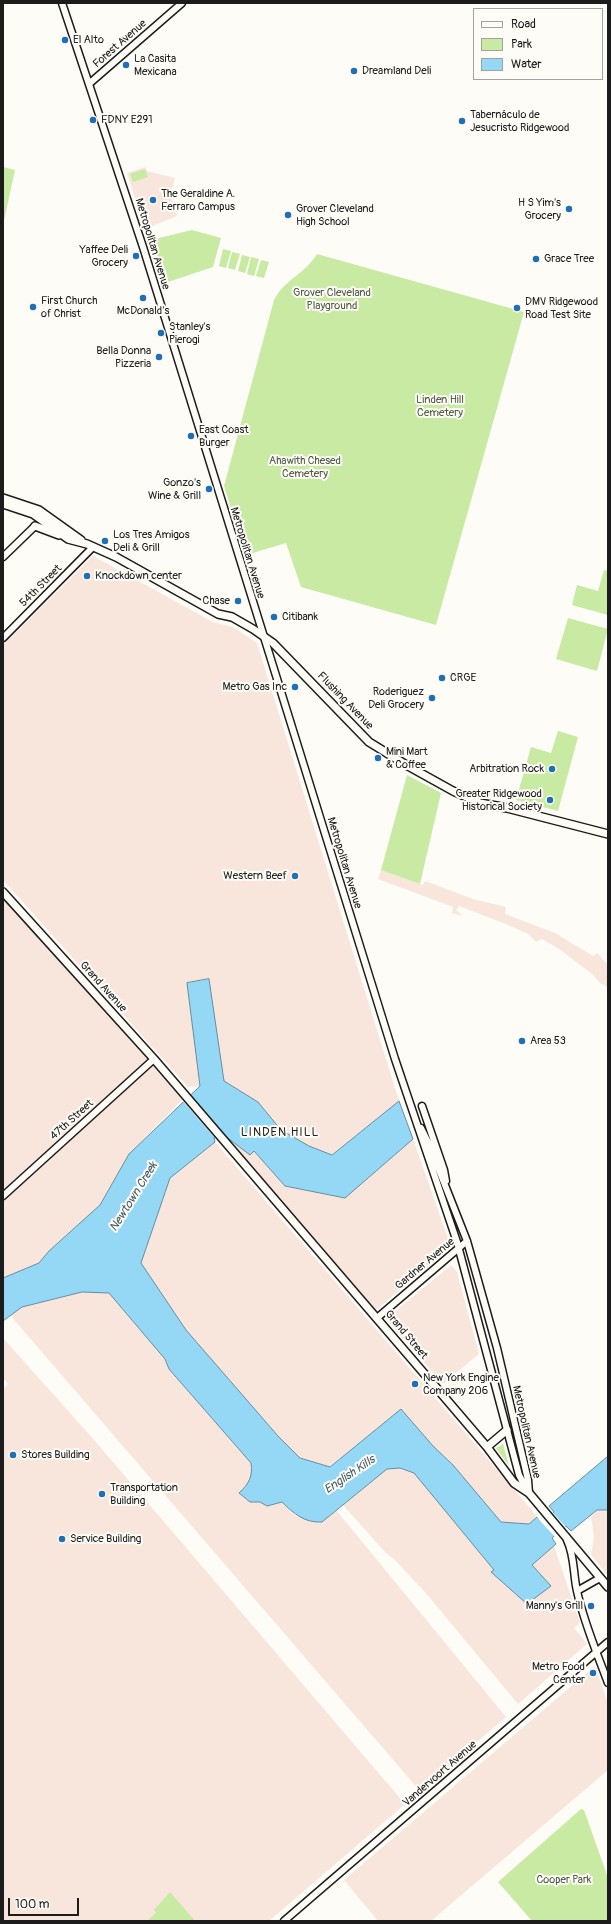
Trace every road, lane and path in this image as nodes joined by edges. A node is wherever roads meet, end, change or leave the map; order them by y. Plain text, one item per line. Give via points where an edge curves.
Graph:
1 (62, 3) edge
2 (182, 3) edge
3 (90, 83) junction
4 (3, 498) edge
5 (3, 504) edge
6 (35, 526) joint
7 (68, 539) junction
8 (90, 545) junction
9 (3, 556) edge
10 (263, 635) junction
11 (3, 638) edge
12 (608, 834) edge
13 (3, 892) edge
14 (154, 1059) junction
15 (185, 1097) joint
16 (422, 1106) dead end
17 (411, 1110) junction
18 (447, 1190) junction
19 (3, 1196) edge
20 (467, 1241) junction
21 (458, 1249) junction
22 (377, 1318) junction
23 (495, 1388) junction
24 (507, 1430) junction
25 (487, 1447) junction
26 (522, 1453) junction
27 (529, 1493) junction
28 (565, 1537) junction
29 (600, 1578) junction
30 (608, 1587) edge
31 (577, 1591) junction
32 (608, 1642) edge
33 (597, 1652) junction
34 (608, 1683) edge
35 (284, 1921) edge

1 - 3 main road, Metropolitan Avenue
2 - 3 main road, Forest Avenue
3 - 10 main road, Metropolitan Avenue
4 - 8 main road, Flushing Avenue via 39,510
5 - 7 main road, Flushing Avenue via 33,514
6 - 7 main road
6 - 9 main road
7 - 8 main road, Flushing Avenue
8 - 10 main road, Flushing Avenue via 218,614 232,617
8 - 11 main road, 54th Street
10 - 12 main road, Flushing Avenue via 290,659 369,742 408,766 480,803
10 - 17 main road, Metropolitan Avenue
13 - 14 main road, Grand Avenue
14 - 15 main road, Grand Avenue
14 - 19 main road, 47th Street
15 - 22 main road, Grand Street
16 - 18 main road via 444,1170
17 - 18 main road, Metropolitan Avenue via 428,1142
17 - 21 main road, Metropolitan Avenue
18 - 20 main road, Metropolitan Avenue
20 - 21 main road, Gardner Avenue
20 - 26 main road, Metropolitan Avenue via 496,1344
21 - 22 main road, Gardner Avenue
21 - 23 main road, Metropolitan Avenue
22 - 25 main road, Grand Street
23 - 24 main road, Metropolitan Avenue
23 - 26 main road via 507,1416 516,1450
24 - 25 main road
24 - 27 main road, Metropolitan Avenue via 521,1481
25 - 27 main road, Grand Street via 514,1483
26 - 27 main road, Metropolitan Avenue
27 - 28 main road, Grand Street
28 - 29 main road, Grand Street
28 - 31 main road via 572,1554
29 - 30 main road, Grand Street
29 - 31 main road
31 - 33 main road
32 - 33 main road, Vandervoort Avenue
33 - 34 main road
33 - 35 main road, Vandervoort Avenue

